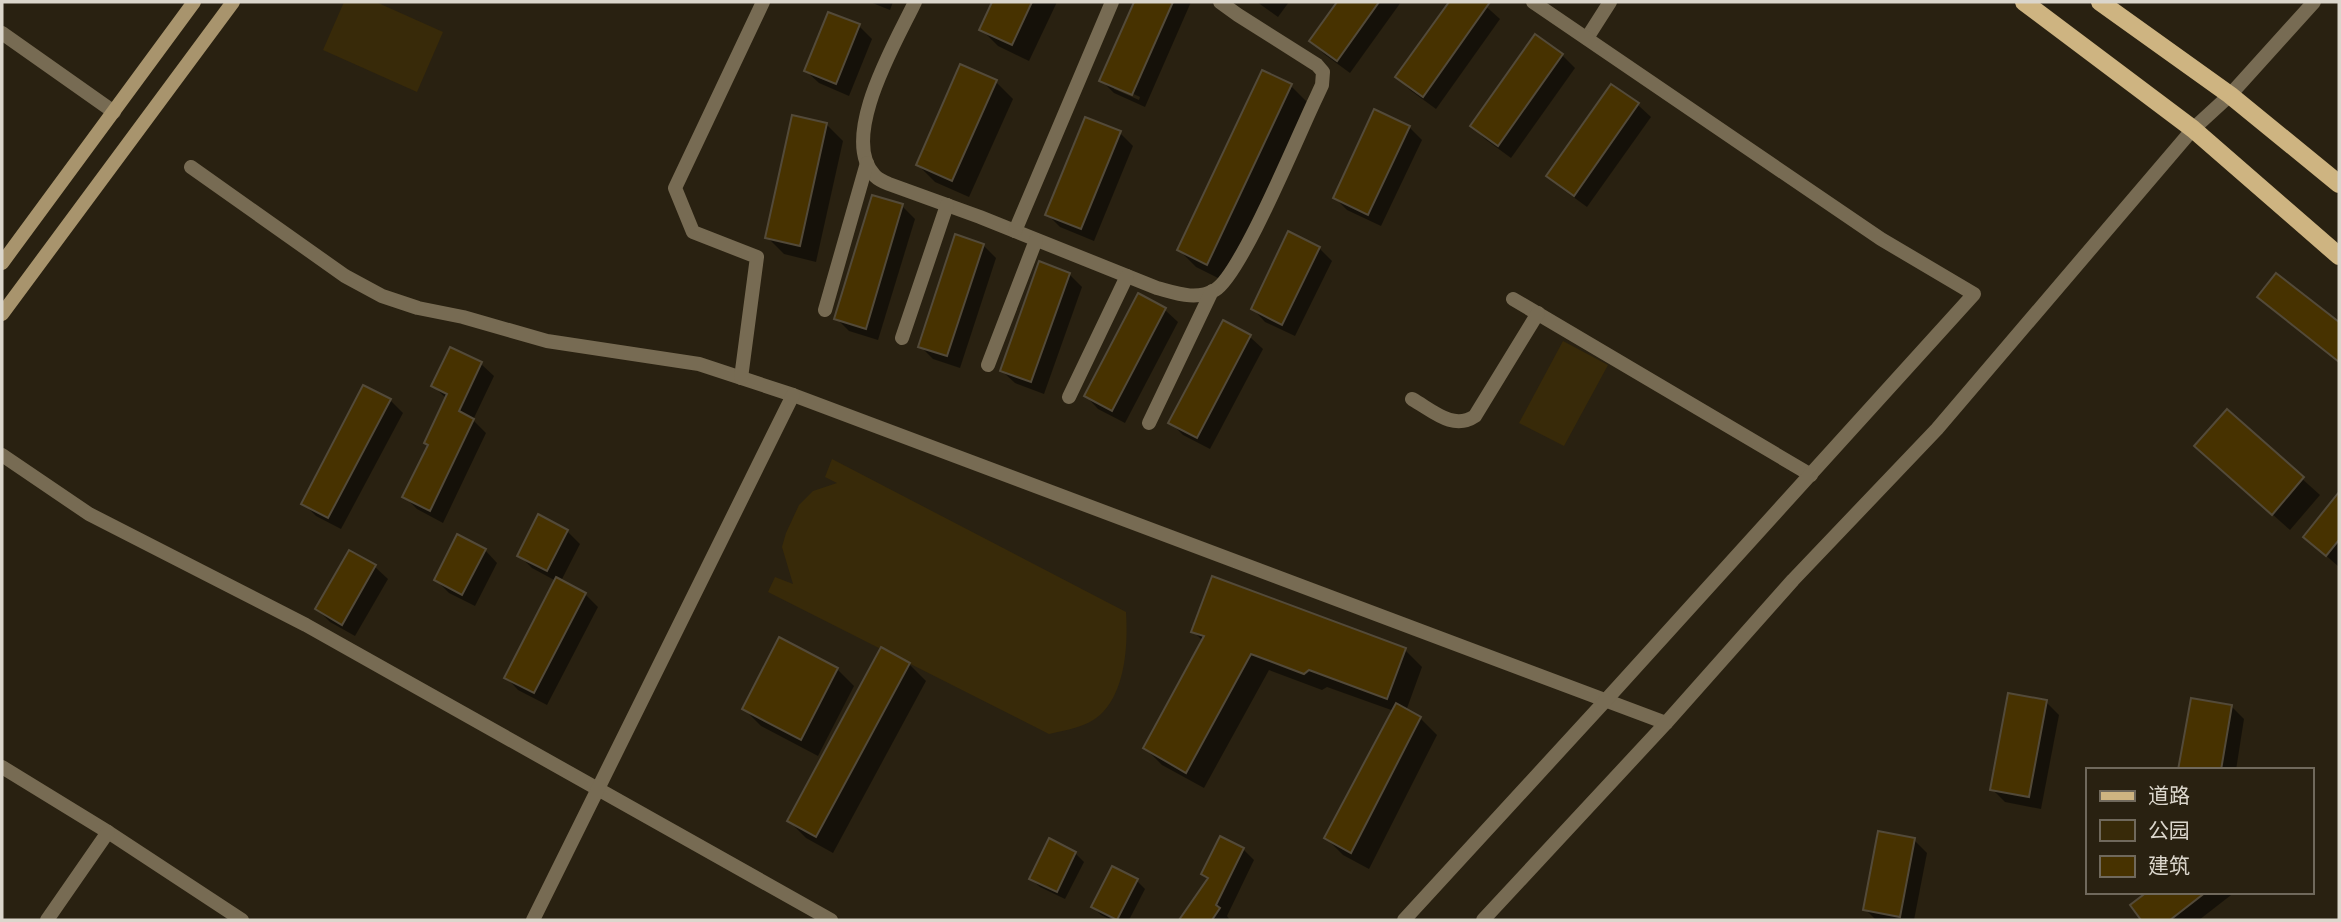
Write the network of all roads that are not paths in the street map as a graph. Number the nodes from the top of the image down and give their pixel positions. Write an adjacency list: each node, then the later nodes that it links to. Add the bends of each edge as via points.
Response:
1 (194, 2): 15 (main road)
2 (233, 2): 30 (main road)
3 (763, 2): 33 (street, via 675,188 693,232 757,257)
4 (915, 2): 17 (street, via 867,110 863,134)
5 (1112, 2): 21 (street)
6 (1220, 2): 26 (street, via 1323,72 1322,85 1239,261)
7 (1533, 2): 13 (street)
8 (1610, 2): 13 (street)
9 (2024, 2): 16 (main road)
10 (2100, 2): 14 (main road)
11 (2314, 2): 14 (street)
12 (2, 33): 15 (street)
13 (1587, 38): 39 (street, via 1881,239 1974,294)
14 (2230, 95): 16 (street); 19 (main road)
15 (114, 113): 24 (main road)
16 (2193, 130): 23 (main road); 41 (street, via 1937,429 1793,580)
17 (867, 163): 20 (street, via 875,176 889,184); 28 (street)
18 (191, 167): 33 (street, via 345,276 382,296 547,341 699,364)
19 (2339, 184)
20 (947, 205): 21 (street); 31 (street)
21 (1015, 231): 22 (street)
22 (1036, 240): 25 (street); 32 (street)
23 (2339, 257)
24 (2, 264)
25 (1127, 276): 26 (street, via 1184,295); 35 (street)
26 (1212, 291): 37 (street)
27 (1513, 299): 29 (street)
28 (825, 310)
29 (1538, 313): 36 (street, via 1467,422 1445,419); 39 (street)
30 (2, 314)
31 (902, 338)
32 (988, 365)
33 (741, 378): 34 (street)
34 (793, 395): 40 (street); 43 (street)
35 (1069, 397)
36 (1412, 399)
37 (1149, 423)
38 (2, 455): 43 (street, via 89,514 306,625)
39 (1811, 475): 40 (street)
40 (1606, 700): 41 (street); 49 (street)
41 (1666, 723): 50 (street)
42 (2, 767): 44 (street)
43 (599, 789): 47 (street); 48 (street)
44 (108, 832): 45 (street); 46 (street)
45 (47, 920)
46 (242, 920)
47 (533, 920)
48 (831, 920)
49 (1404, 920)
50 (1483, 920)

